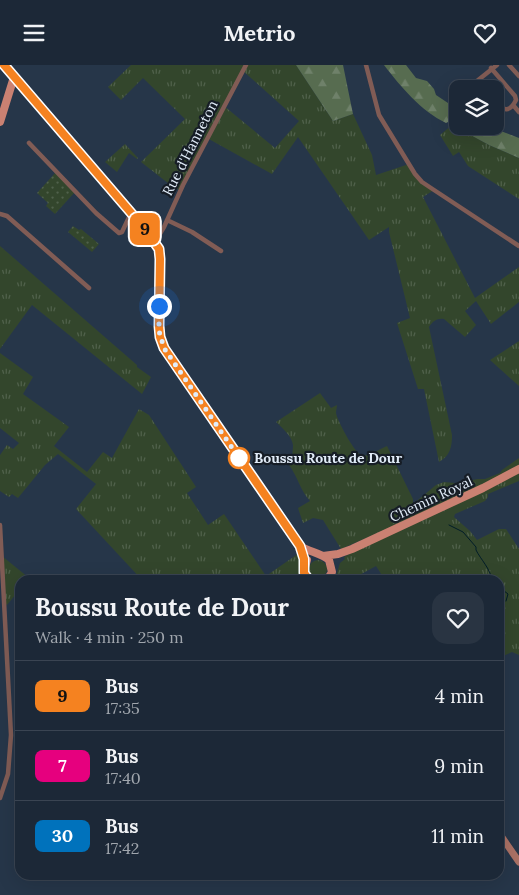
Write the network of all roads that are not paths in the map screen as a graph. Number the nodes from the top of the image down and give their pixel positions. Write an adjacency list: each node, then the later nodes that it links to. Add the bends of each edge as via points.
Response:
1 (4, 65): 8 (main road)
2 (246, 65): 17 (street, Rue d'Hanneton)
3 (366, 65): 19 (street, via 378,115 415,174 422,182)
4 (497, 65): 6 (street)
5 (509, 65): 7 (street)
6 (491, 68): 9 (street); 10 (street, via 515,96)
7 (519, 76)
8 (14, 77): 13 (main road); 15 (main road)
9 (478, 80)
10 (513, 105): 11 (street); 12 (street)
11 (504, 110)
12 (519, 112)
13 (0, 122)
14 (29, 143): 15 (street, via 119,233)
15 (131, 213): 18 (main road)
16 (0, 214): 21 (street, via 7,216)
17 (167, 220): 18 (street, Rue d'Hanneton); 20 (street)
18 (154, 242): 24 (main road, via 160,252 159,326 164,348)
19 (519, 245)
20 (221, 251)
21 (89, 288)
22 (519, 469): 25 (main road, Chemin Royal)
23 (0, 525): 31 (street, via 11,735 8,774)
24 (300, 546): 26 (main road); 27 (main road)
25 (352, 549): 26 (main road, Chemin Royal); 30 (main road, Chemin Royal, via 337,561)
26 (320, 555): 27 (main road, via 310,557); 29 (main road, via 329,560)
27 (305, 563): 28 (main road)
28 (305, 575)
29 (330, 575)
30 (331, 575)
31 (0, 798)
32 (504, 840): 33 (main road)
33 (519, 862)

